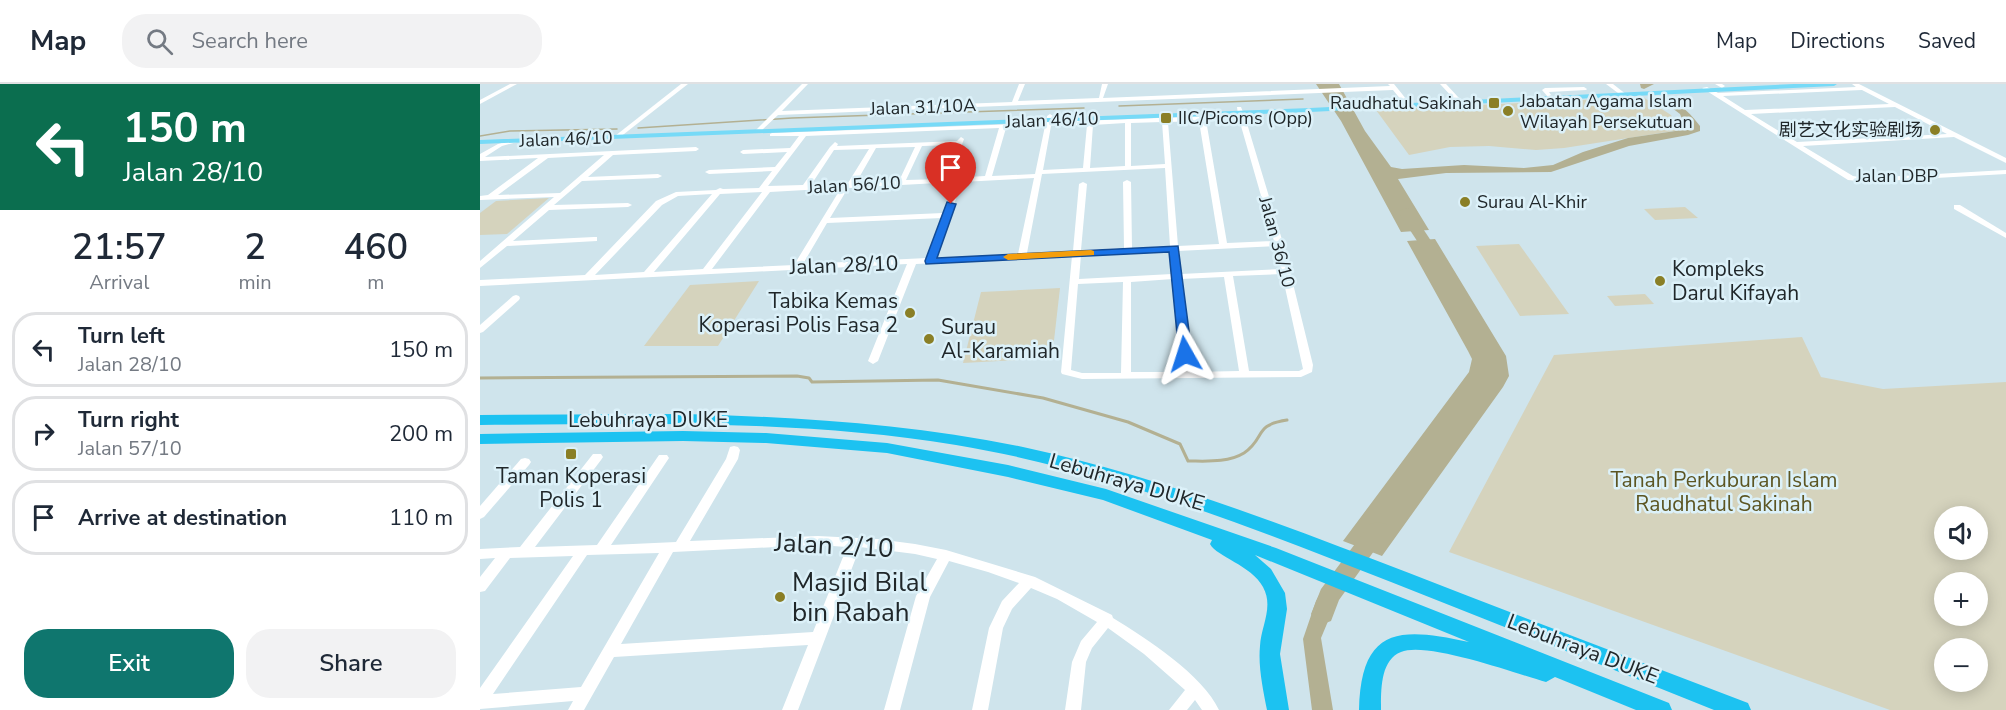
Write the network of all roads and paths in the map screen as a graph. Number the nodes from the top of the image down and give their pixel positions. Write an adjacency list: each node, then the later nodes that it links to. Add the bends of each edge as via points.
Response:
1 (514, 84): 25 (street)
2 (685, 84): 41 (street)
3 (805, 84): 34 (street)
4 (812, 84): 34 (street)
5 (1022, 84): 26 (street)
6 (1105, 84): 23 (street)
7 (1185, 84): 20 (street)
8 (1443, 84): 24 (street)
9 (1609, 84): 19 (street)
10 (1770, 84): 13 (main road)
11 (1834, 84): 18 (main road)
12 (1855, 84): 16 (street)
13 (1720, 85): 18 (main road)
14 (1388, 86): 15 (street, Jalan 31/10A); 27 (street)
15 (1307, 88): 20 (street, Jalan 31/10A)
16 (1864, 88): 22 (street); 28 (street)
17 (1584, 89): 21 (street, via 1545,90)
18 (1707, 89): 19 (main road); 22 (street, Jalan DBP)
19 (1622, 93): 21 (main road, Jalan 46/10); 27 (main road, Jalan 46/10)
20 (1186, 95): 23 (street, Jalan 31/10A); 26 (street, Jalan 31/10A)
21 (1548, 95): 24 (main road, Jalan 46/10)
22 (1716, 95): 29 (street, Jalan DBP)
23 (1101, 97): 26 (street, Jalan 31/10A)
24 (1457, 99): 27 (main road, Jalan 46/10)
25 (480, 100)
26 (1014, 102): 34 (street, Jalan 31/10A)
27 (1402, 103): 30 (main road, Jalan 46/10)
28 (1896, 105): 29 (street); 42 (street)
29 (1744, 112): 46 (street, Jalan DBP)
30 (1240, 113): 31 (street, Jalan 46/10); 32 (main road, Jalan 46/10); 85 (street, Jalan 36/10)
31 (1202, 118): 33 (street, Jalan 46/10); 87 (street)
32 (1048, 120): 34 (main road, Jalan 46/10); 36 (street, Jalan 46/10); 37 (street, Jalan 46/10); 62 (street)
33 (1165, 120): 35 (street, Jalan 46/10); 56 (street)
34 (773, 121): 40 (street, Jalan 46/10); 41 (main road, Jalan 46/10)
35 (1128, 121): 36 (street, Jalan 46/10); 57 (street)
36 (1090, 123): 59 (street)
37 (1003, 126): 38 (street, Jalan 46/10); 65 (street)
38 (965, 128): 39 (street, Jalan 46/10); 44 (street)
39 (845, 132): 40 (street, Jalan 46/10); 48 (street)
40 (804, 134): 50 (street)
41 (619, 135): 43 (main road, Jalan 46/10); 43 (main road, Jalan 46/10)
42 (1956, 135): 46 (street); 55 (street)
43 (485, 142): 54 (street)
44 (959, 143): 45 (street); 67 (street)
45 (920, 144): 47 (street); 68 (street)
46 (1794, 144): 61 (street, Jalan DBP, via 1858,179)
47 (874, 146): 48 (street); 71 (street)
48 (832, 148): 72 (street)
49 (696, 149): 52 (street)
50 (791, 150): 51 (street); 58 (street)
51 (743, 152)
52 (611, 153): 53 (street); 64 (street)
53 (546, 156): 54 (street); 76 (street)
54 (480, 158)
55 (2006, 160)
56 (1168, 166): 57 (street, Jalan 56/10); 88 (street)
57 (1128, 168): 59 (street, Jalan 56/10)
58 (777, 169): 60 (street); 73 (street)
59 (1086, 170): 62 (street, Jalan 56/10)
60 (710, 172)
61 (2006, 172)
62 (1038, 174): 65 (street, Jalan 56/10); 91 (street)
63 (658, 176): 64 (street)
64 (581, 179): 75 (street)
65 (988, 179): 66 (street, Jalan 56/10)
66 (960, 180): 67 (street, Jalan 56/10); 81 (street)
67 (945, 181): 68 (street, Jalan 56/10)
68 (902, 182): 71 (street, Jalan 56/10)
69 (1127, 182): 89 (street)
70 (1083, 184): 90 (street)
71 (849, 185): 72 (street, Jalan 56/10); 82 (street)
72 (806, 187): 73 (street, Jalan 56/10)
73 (765, 189): 74 (street, Jalan 56/10); 96 (street)
74 (720, 190): 98 (street); 100 (street, Jalan 56/10, via 685,192 659,202)
75 (562, 195): 76 (street); 80 (street)
76 (491, 197): 77 (street)
77 (480, 198)
78 (627, 205): 80 (street)
79 (1957, 207): 83 (street)
80 (547, 208): 86 (street)
81 (947, 215): 82 (street); 92 (street)
82 (825, 221): 95 (street)
83 (2006, 236)
84 (594, 239): 86 (street)
85 (1279, 243): 87 (street, Jalan 28/10); 97 (street, Jalan 36/10)
86 (505, 244): 94 (street)
87 (1223, 246): 88 (street, Jalan 28/10)
88 (1174, 249): 89 (street, Jalan 28/10); 101 (street)
89 (1128, 251): 90 (street, Jalan 28/10)
90 (1077, 254): 91 (street, Jalan 28/10); 103 (street)
91 (1022, 256): 92 (street, Jalan 28/10)
92 (930, 261): 93 (street, Jalan 28/10)
93 (912, 262): 95 (street, Jalan 28/10); 107 (street)
94 (480, 265)
95 (797, 267): 96 (street, Jalan 28/10)
96 (706, 271): 98 (street, Jalan 28/10)
97 (1285, 271): 99 (street); 109 (street, Jalan 36/10, via 1308,370 1301,374)
98 (647, 274): 100 (street, Jalan 28/10)
99 (1228, 274): 101 (street); 109 (street)
100 (588, 277): 104 (street, Jalan 28/10)
101 (1178, 277): 102 (street); 108 (street)
102 (1127, 279): 103 (street); 110 (street)
103 (1074, 282): 110 (street, via 1066,372 1082,376)
104 (480, 283)
105 (516, 298): 106 (street)
106 (480, 330)
107 (873, 361)
108 (1188, 374): 109 (street); 110 (street)
109 (1244, 374)
110 (1126, 375)
111 (480, 420): 146 (highway, Lebuhraya DUKE, via 780,421 857,426 1020,452 1121,477 1218,508)
112 (480, 438): 118 (highway, Lebuhraya DUKE, via 766,438 887,448 1008,471 1106,495)
113 (734, 450): 120 (street, via 732,459)
114 (597, 457): 123 (street)
115 (663, 458): 121 (street)
116 (525, 462): 117 (street)
117 (480, 514)
118 (1157, 514): 133 (highway, Lebuhraya DUKE, via 1303,566); 143 (highway, via 1245,556 1268,579 1277,604 1270,644)
119 (855, 543): 120 (street, Jalan 2/10, via 780,541); 126 (street, Jalan 2/10); 130 (street)
120 (674, 547): 121 (street, Jalan 2/10); 131 (street)
121 (602, 548): 122 (street, Jalan 2/10)
122 (584, 550): 123 (street, Jalan 2/10); 135 (street)
123 (524, 552): 124 (street, Jalan 2/10)
124 (506, 553): 125 (street, Jalan 2/10); 128 (street)
125 (480, 554)
126 (946, 555): 127 (street, Jalan 2/10); 138 (street, via 923,596)
127 (1030, 581): 129 (street, Jalan 2/10); 139 (street, via 1007,605 996,628)
128 (480, 587)
129 (1107, 619): 132 (street, Jalan 2/10, via 1148,647); 140 (street, via 1086,645 1079,662)
130 (818, 638): 131 (street); 137 (street)
131 (610, 651): 134 (street)
132 (1194, 690): 141 (street); 142 (street, Jalan 2/10)
133 (1612, 690): 144 (highway, via 1433,643 1401,642 1380,660 1372,678); 145 (highway, Lebuhraya DUKE)
134 (585, 693): 135 (street); 136 (street)
135 (480, 700)
136 (576, 710)
137 (790, 710)
138 (892, 710)
139 (980, 710)
140 (1073, 710)
141 (1177, 710)
142 (1212, 710)
143 (1278, 710)
144 (1370, 710)
145 (1661, 710)
146 (1740, 710)

